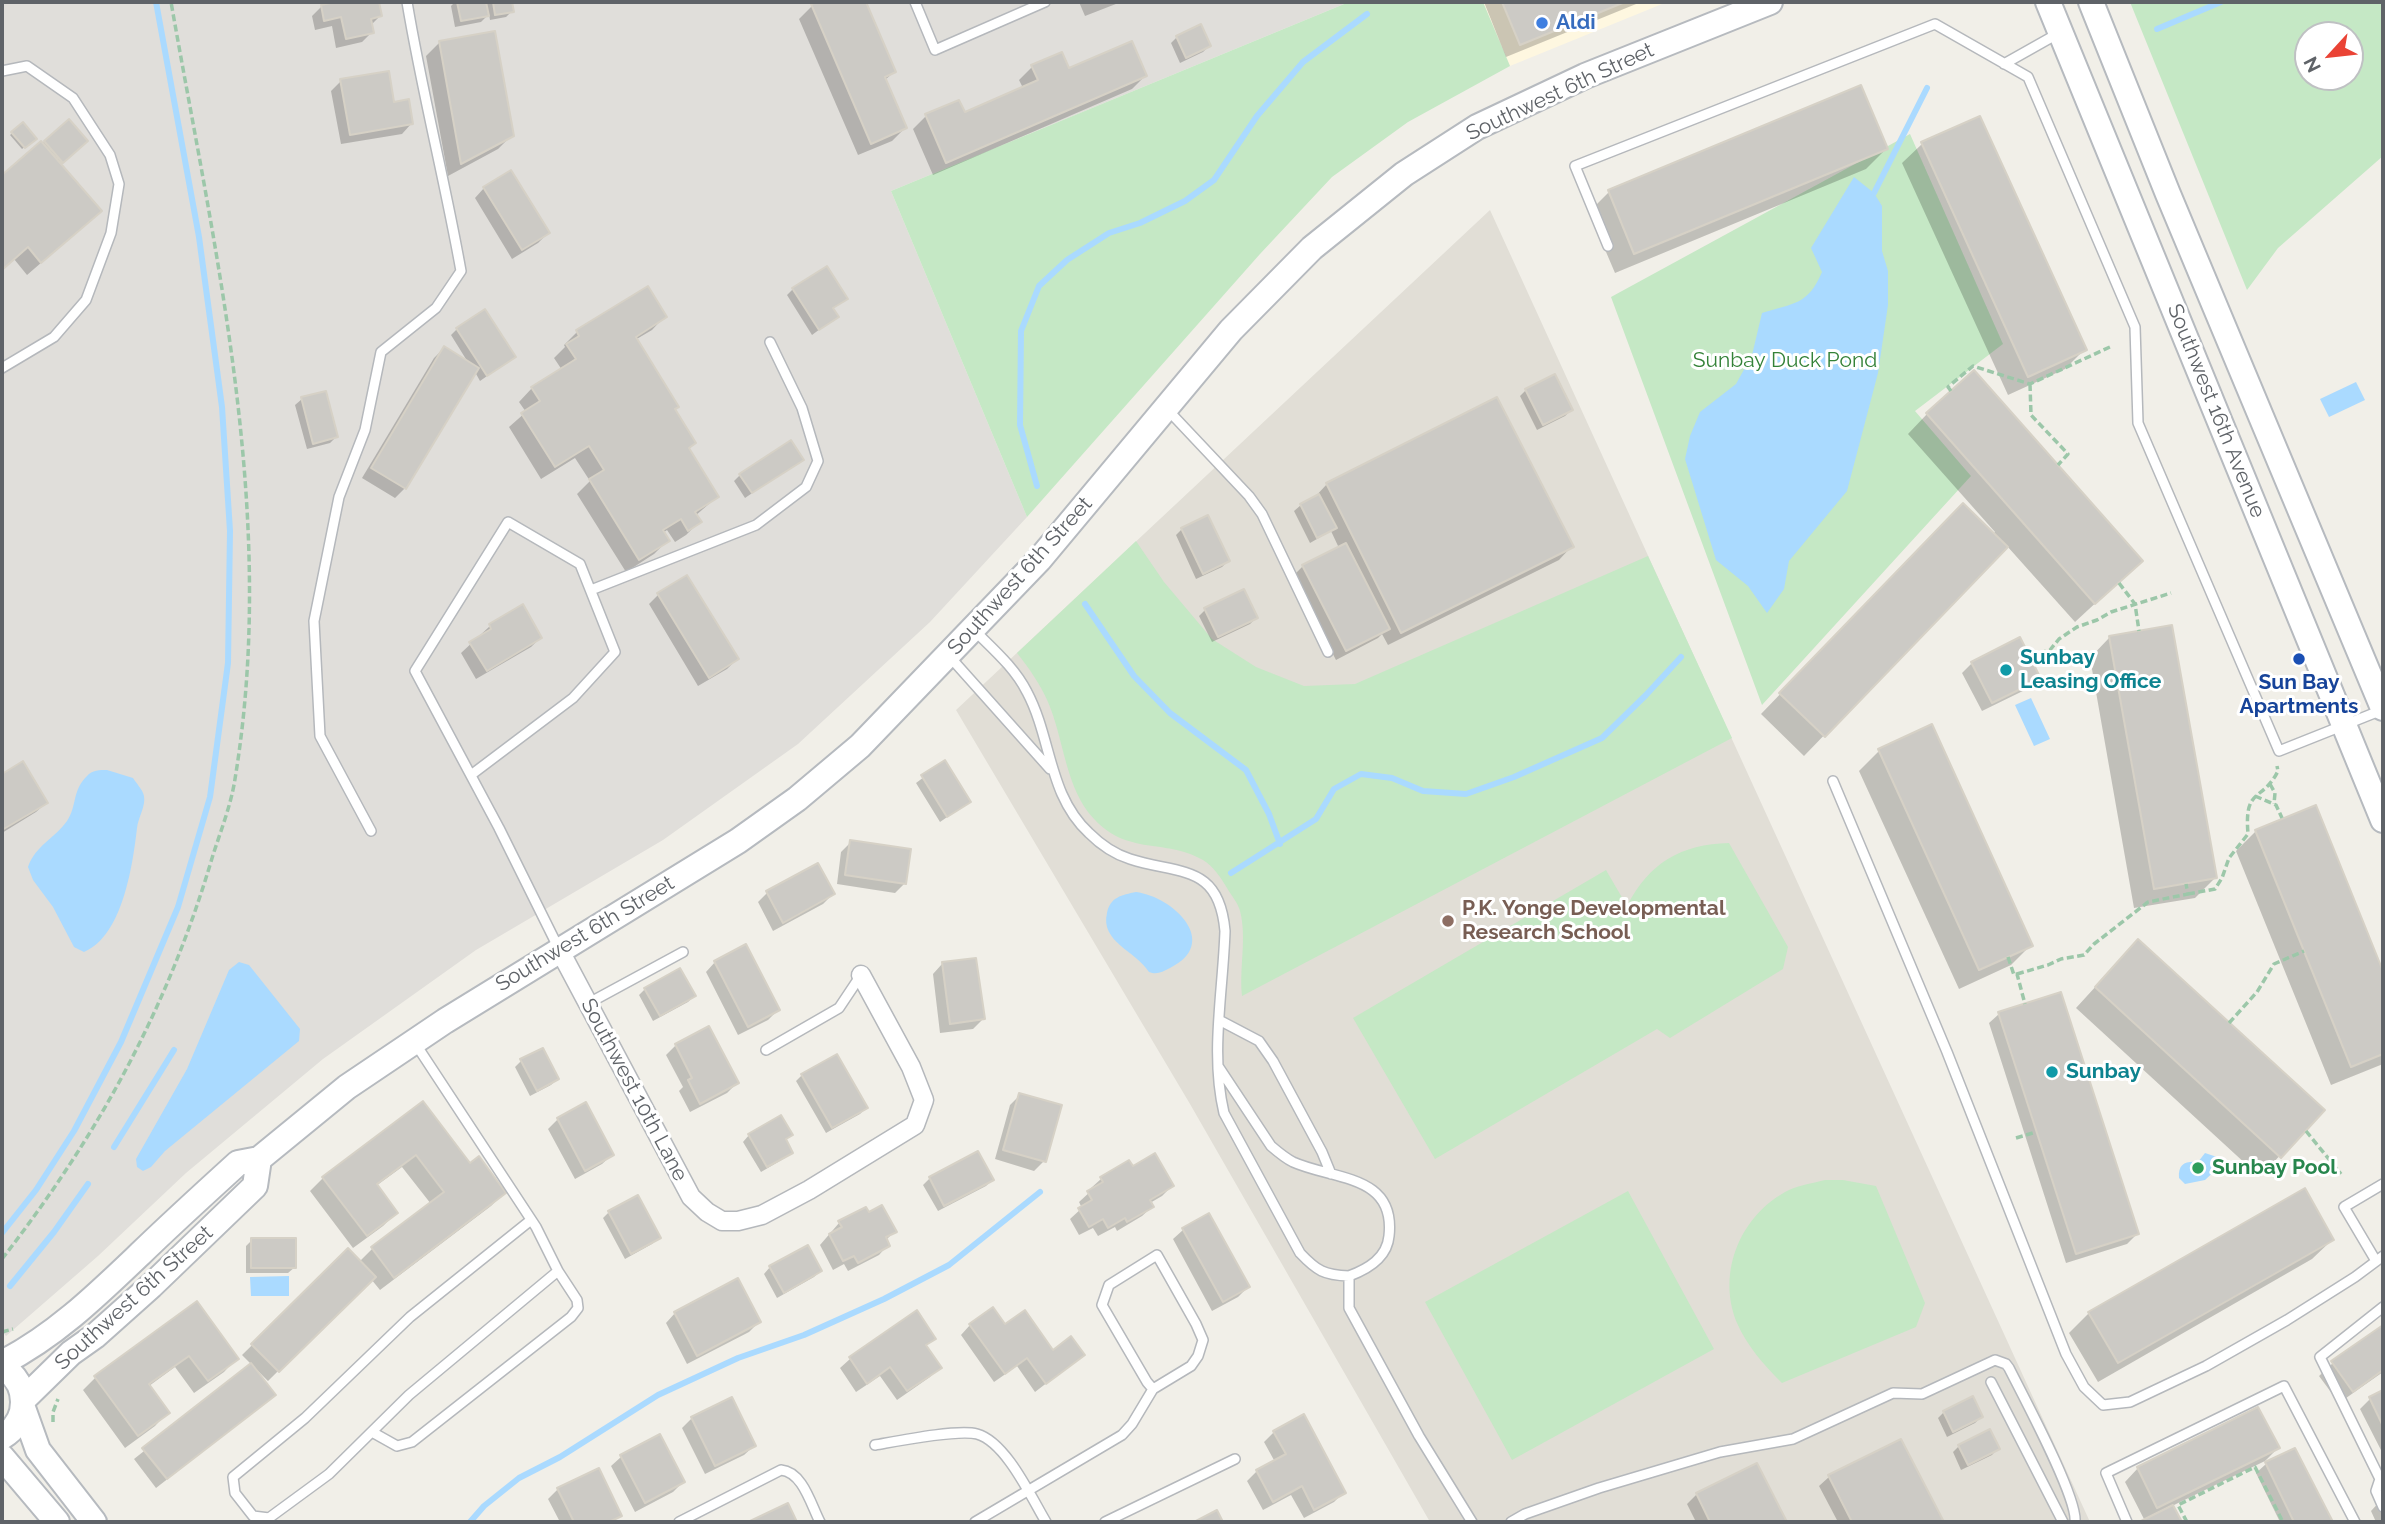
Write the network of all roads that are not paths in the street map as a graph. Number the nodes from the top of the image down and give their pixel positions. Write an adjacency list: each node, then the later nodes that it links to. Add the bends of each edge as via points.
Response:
1 (407, 2): 24 (lane, via 461,271 436,308 381,352 365,430 339,497 314,621 320,736)
2 (915, 2): 3 (lane, via 935,50)
3 (1045, 2)
4 (1770, 2): 13 (street, Southwest 6th Street, via 1585,76 1477,127 1404,174 1312,248 1231,330)
5 (2048, 2): 7 (street, Southwest 16th Avenue)
6 (2091, 2): 18 (street, Southwest 16th Avenue)
7 (2061, 33): 8 (lane); 19 (street, Southwest 16th Avenue)
8 (2004, 64): 10 (lane, via 1935,24 1575,166); 19 (lane, via 2028,77 2135,327 2138,423 2278,751)
9 (2, 71): 12 (lane, via 27,66 73,98 110,155 120,184 111,233 86,300 54,337)
10 (1608, 246)
11 (770, 342): 14 (lane, via 802,408 818,461 806,486 756,525)
12 (2, 368)
13 (1166, 408): 15 (street, Southwest 6th Street, via 1039,560); 16 (lane, via 1256,505)
14 (590, 590): 21 (lane, via 615,652 573,698); 21 (lane, via 580,564 508,522 415,671)
15 (973, 629): 17 (street, Southwest 6th Street); 20 (lane, via 1028,693)
16 (1328, 652)
17 (948, 655): 20 (lane); 25 (street, Southwest 6th Street, via 860,746 797,799 738,841)
18 (2383, 709): 19 (lane)
19 (2344, 725): 23 (street, Southwest 16th Avenue)
20 (1051, 770): 29 (lane, via 1063,799 1100,843 1130,859 1187,872 1212,890 1225,931)
21 (471, 775): 25 (lane)
22 (1833, 781): 37 (lane, via 1947,1052 2066,1354 2084,1387 2103,1405 2130,1402 2206,1366)
23 (2383, 820)
24 (371, 831)
25 (559, 949): 28 (street, Southwest 10th Lane); 30 (street, Southwest 6th Street)
26 (683, 952): 28 (lane)
27 (861, 975): 28 (street, Southwest 10th Lane, via 924,1100 915,1125 809,1190 762,1215 738,1221 722,1221 691,1196); 31 (lane, via 839,1008)
28 (587, 1003)
29 (1219, 1020): 32 (lane); 34 (lane, via 1259,1041)
30 (414, 1042): 33 (street, Southwest 6th Street, via 347,1087); 36 (lane)
31 (766, 1049)
32 (1217, 1065): 34 (lane, via 1271,1146 1294,1162); 39 (lane, via 1224,1114 1300,1253 1316,1270)
33 (260, 1159): 41 (street, Southwest 6th Street, via 238,1163 54,1331); 44 (street, Southwest 6th Street, via 255,1186 96,1336 71,1353)
34 (1331, 1174): 39 (lane, via 1356,1180 1379,1195 1390,1223 1389,1241 1382,1254 1368,1269)
35 (2383, 1185): 37 (lane, via 2344,1207)
36 (531, 1220): 38 (lane); 45 (lane, via 410,1317 305,1418 233,1476 235,1493 253,1516 269,1518 329,1475)
37 (2380, 1259)
38 (558, 1270): 45 (lane, via 409,1395); 45 (lane, via 577,1300 578,1308 571,1317 412,1442 397,1446)
39 (1349, 1276): 59 (lane, via 1349,1308)
40 (2383, 1307): 51 (lane, via 2320,1357 2380,1479 2375,1491)
41 (2, 1365): 44 (street, via 16,1378)
42 (1991, 1382): 61 (lane)
43 (1153, 1389): 43 (lane, via 1102,1306 1109,1285 1157,1255 1203,1340 1191,1366); 50 (lane, via 1122,1435)
44 (24, 1404): 46 (street, Southwest 6th Street, via 15,1427); 53 (street, via 38,1450)
45 (372, 1432)
46 (2, 1437)
47 (874, 1444): 50 (lane, via 976,1434 1002,1451)
48 (2, 1457): 52 (street)
49 (1235, 1459): 58 (lane)
50 (1028, 1492): 56 (lane); 57 (lane)
51 (2383, 1507)
52 (57, 1522)
53 (94, 1522)
54 (679, 1522): 55 (lane, via 782,1470 798,1478)
55 (820, 1522)
56 (975, 1522)
57 (1046, 1522)
58 (1105, 1522)
59 (1472, 1522)
60 (1511, 1522): 62 (lane, via 1599,1488 1720,1452 1793,1439 1893,1394 1922,1394 1995,1360 2009,1368 2068,1492)
61 (2063, 1522)
62 (2075, 1522)
63 (2127, 1522): 64 (lane, via 2106,1473 2284,1385)
64 (2355, 1522)

